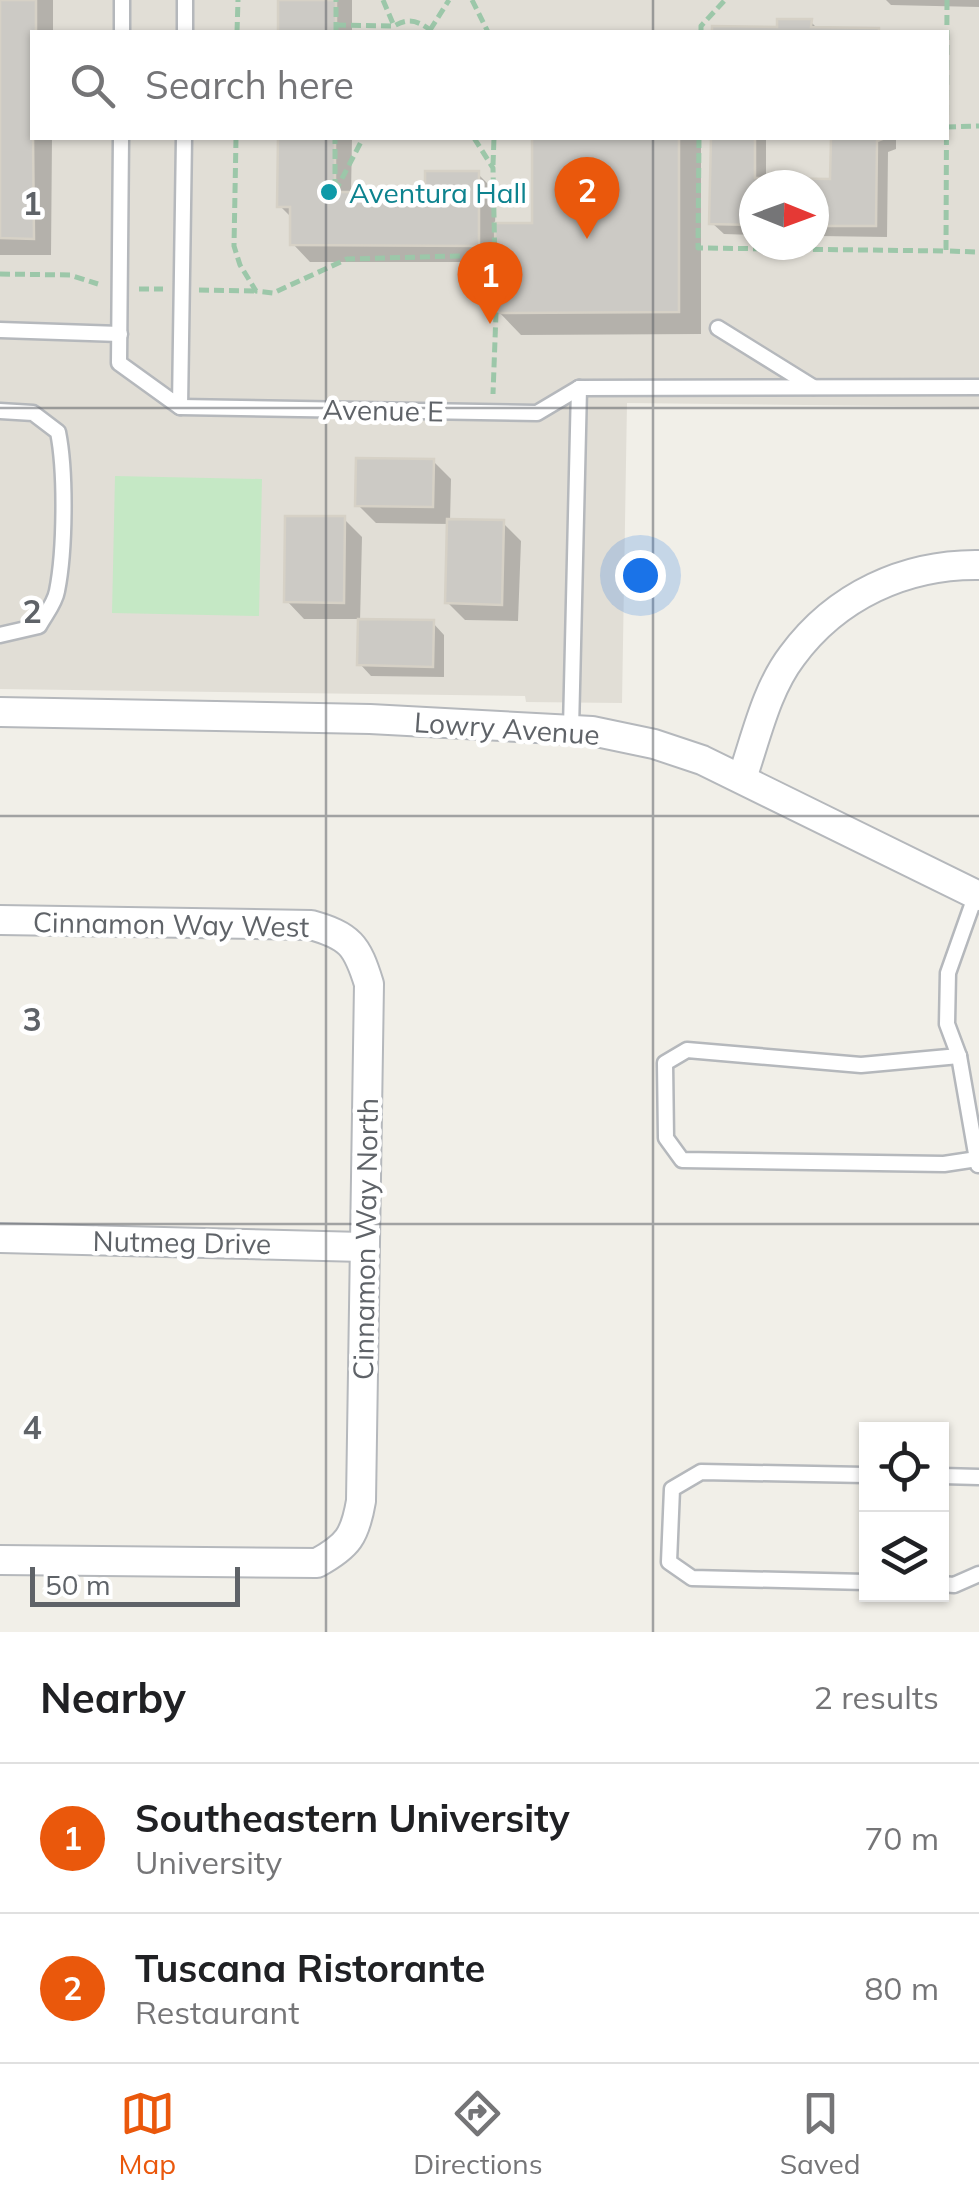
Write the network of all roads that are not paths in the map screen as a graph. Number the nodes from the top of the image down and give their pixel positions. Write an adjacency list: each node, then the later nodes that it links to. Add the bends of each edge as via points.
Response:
1 (122, 0): 3 (lane)
2 (186, 0): 4 (lane)
3 (122, 30)
4 (185, 30)
5 (121, 140): 9 (lane)
6 (184, 140): 13 (lane)
7 (718, 328): 11 (lane)
8 (0, 330): 9 (lane)
9 (120, 334): 13 (lane, via 119,362)
10 (979, 386): 11 (lane)
11 (814, 387): 12 (lane)
12 (580, 388): 13 (lane, Avenue E, via 536,413); 18 (lane)
13 (180, 406)
14 (0, 411): 16 (lane, via 34,413 58,432 62,538 57,594 40,626)
15 (979, 564): 19 (street, via 921,569 873,586 828,616 790,658)
16 (0, 635)
17 (0, 712): 18 (street, Lowry Avenue)
18 (571, 729): 19 (street, Lowry Avenue, via 654,744)
19 (742, 778): 20 (street, Lowry Avenue)
20 (977, 895): 23 (lane, via 948,973 947,1024)
21 (0, 920): 22 (street, Cinnamon Way West, via 311,925)
22 (340, 934): 26 (street, Cinnamon Way North, via 360,953 369,984)
23 (959, 1056): 24 (lane); 24 (lane, via 861,1065 688,1050 665,1063 666,1138 682,1160)
24 (978, 1164)
25 (0, 1238): 26 (street, Nutmeg Drive)
26 (363, 1246): 30 (street, Cinnamon Way North, via 361,1501 343,1549 317,1563)
27 (859, 1475): 32 (lane, via 701,1472 672,1489 669,1562 692,1578)
28 (949, 1476): 29 (lane)
29 (979, 1477)
30 (0, 1560)
31 (979, 1574): 33 (lane)
32 (859, 1582)
33 (949, 1585)

